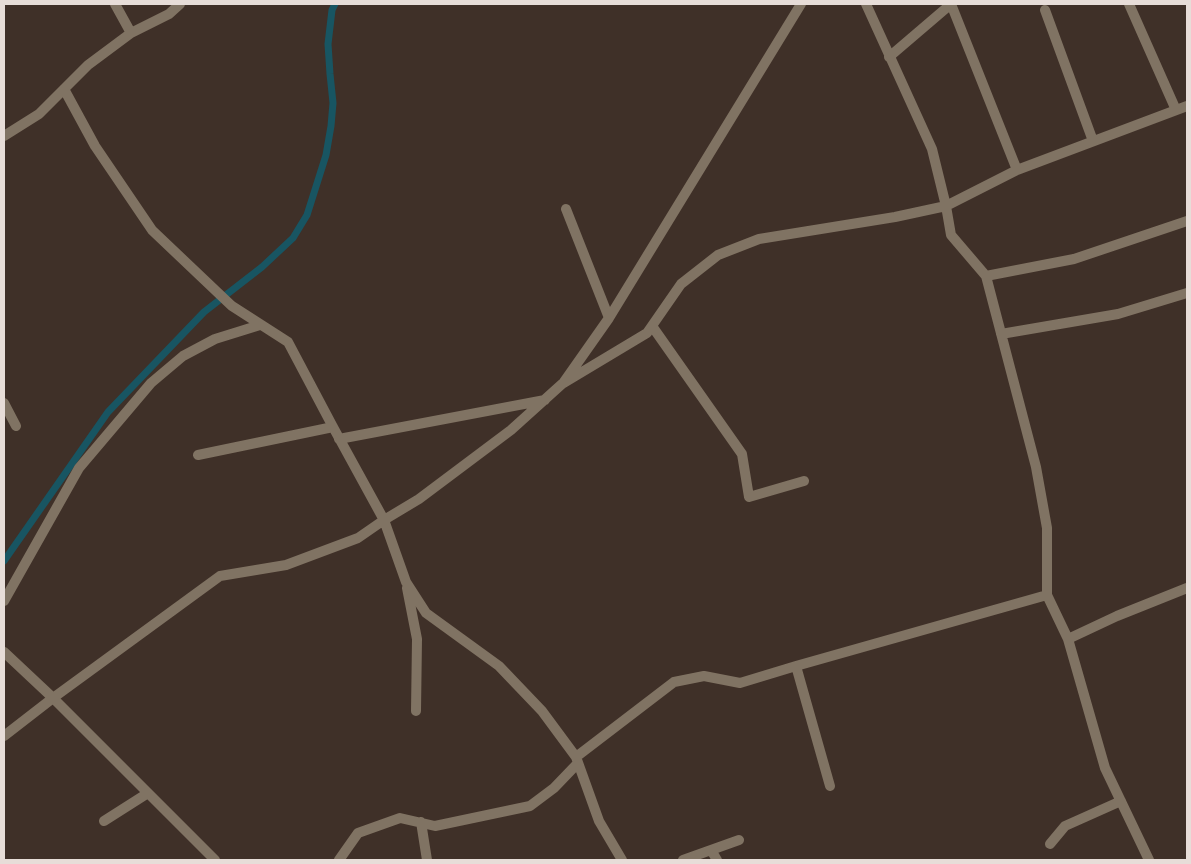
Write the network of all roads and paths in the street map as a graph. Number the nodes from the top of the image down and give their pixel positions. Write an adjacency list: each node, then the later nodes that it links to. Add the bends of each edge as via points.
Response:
1 (115, 4): 8 (street)
2 (180, 4): 8 (street)
3 (802, 4): 21 (street)
4 (866, 4): 9 (street)
5 (951, 4): 9 (street); 15 (street)
6 (1129, 4): 12 (street)
7 (1045, 10): 14 (street)
8 (131, 33): 10 (street, via 88,65)
9 (889, 57): 16 (street, via 932,149)
10 (64, 89): 13 (street, via 39,114); 22 (street, via 95,146 152,230 232,306)
11 (1187, 106): 12 (street)
12 (1176, 110): 14 (street)
13 (4, 136)
14 (1094, 141): 15 (street)
15 (1017, 170): 16 (street)
16 (946, 206): 19 (street, via 952,235); 23 (street, via 759,239 718,254 681,284)
17 (566, 209): 21 (street)
18 (1187, 221): 19 (street, via 1074,259)
19 (986, 276): 24 (street)
20 (1187, 293): 24 (street, via 1118,314)
21 (609, 318): 25 (street)
22 (260, 325): 29 (street, via 288,342); 37 (street, via 215,339 183,356 151,384 79,468)
23 (652, 326): 25 (street, via 648,333); 32 (street, via 742,454 749,497)
24 (1001, 334): 36 (street, via 1036,467 1046,528)
25 (562, 384): 26 (street)
26 (545, 400): 30 (street); 33 (street, via 511,430)
27 (4, 403): 28 (street)
28 (16, 426)
29 (333, 427): 30 (street); 31 (street)
30 (339, 439): 33 (street)
31 (198, 455)
32 (804, 481)
33 (384, 520): 34 (street); 41 (street, via 358,538 286,565 220,576)
34 (406, 582): 42 (street, via 417,639); 44 (street, via 426,613 499,666 542,710)
35 (1187, 588): 38 (street)
36 (1047, 595): 38 (street); 40 (street)
37 (4, 601)
38 (1068, 639): 47 (street, via 1105,768)
39 (4, 652): 41 (street)
40 (796, 666): 44 (street, via 740,683 704,676 674,682); 45 (street)
41 (53, 698): 43 (street); 46 (street)
42 (416, 711)
43 (4, 736)
44 (577, 760): 49 (street, via 554,788 530,806 435,826); 56 (street, via 599,821)
45 (830, 786)
46 (148, 793): 48 (street); 53 (street)
47 (1120, 800): 51 (street, via 1065,826); 59 (street)
48 (104, 821)
49 (421, 822): 54 (street, via 400,818 358,833); 55 (street)
50 (739, 840): 52 (street)
51 (1050, 844)
52 (711, 850): 57 (street); 58 (street)
53 (215, 860)
54 (339, 860)
55 (427, 860)
56 (622, 860)
57 (683, 860)
58 (717, 860)
59 (1149, 860)

